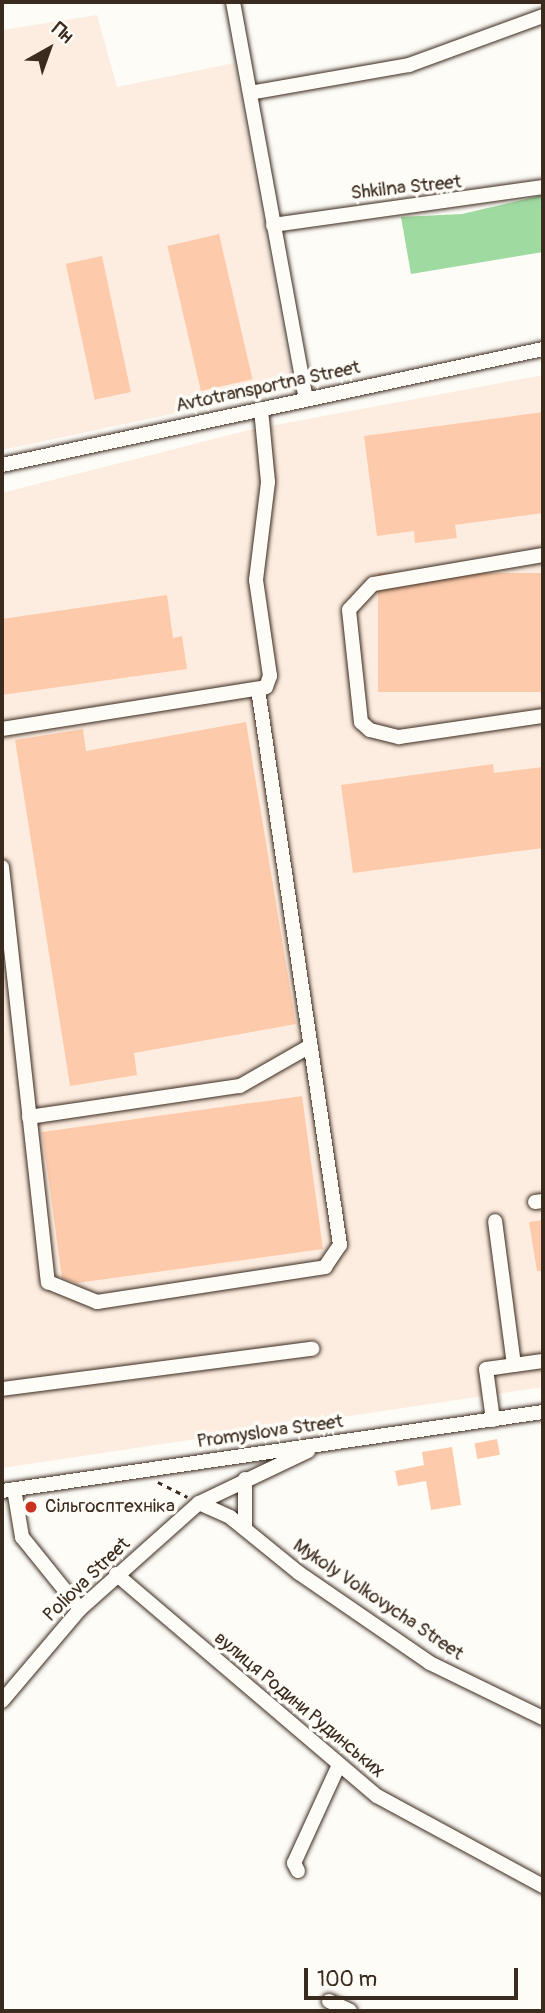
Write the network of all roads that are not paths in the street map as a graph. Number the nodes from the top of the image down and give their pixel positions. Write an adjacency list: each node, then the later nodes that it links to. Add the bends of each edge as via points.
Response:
1 (233, 2): 3 (street)
2 (543, 16): 3 (street, via 410,65)
3 (250, 93): 5 (street)
4 (543, 187): 5 (street, Shkilna Street)
5 (273, 225): 7 (street)
6 (543, 349): 7 (street, Avtotransportna Street)
7 (306, 399): 8 (street, Avtotransportna Street)
8 (261, 409): 9 (street, Avtotransportna Street); 11 (street, via 268,482 257,580 270,676)
9 (2, 465)
10 (543, 555): 12 (street, via 373,584 349,610 362,722 370,730 399,737)
11 (258, 690): 13 (street); 16 (street)
12 (543, 716)
13 (2, 729)
14 (2, 866): 15 (street)
15 (4, 907): 17 (street)
16 (310, 1046): 17 (street, via 240,1086); 17 (street, via 340,1245 322,1269 97,1302 51,1284)
17 (29, 1117)
18 (495, 1221): 21 (street)
19 (312, 1349): 22 (street)
20 (543, 1361): 21 (street)
21 (514, 1365): 24 (street, via 486,1369)
22 (2, 1389)
23 (543, 1412): 24 (street, Promyslova Street)
24 (493, 1420): 25 (street, Promyslova Street)
25 (324, 1443): 26 (street, Poliova Street); 27 (street, Promyslova Street)
26 (246, 1479): 28 (street, Poliova Street); 29 (street)
27 (8, 1490): 31 (street, via 22,1537)
28 (199, 1503): 29 (street, Mykoly Volkovycha Street); 30 (street, Poliova Street)
29 (245, 1528): 33 (street, Mykoly Volkovycha Street, via 299,1573 430,1662)
30 (116, 1574): 31 (street, Poliova Street); 34 (street, вулиця Родини Рудинських)
31 (80, 1609): 32 (street, Poliova Street)
32 (2, 1701)
33 (543, 1718)
34 (338, 1767): 35 (street, via 294,1863); 36 (street, вулиця Родини Рудинських, via 377,1796)
35 (298, 1871)
36 (543, 1886)
37 (329, 2001): 38 (street)
38 (350, 2011)

